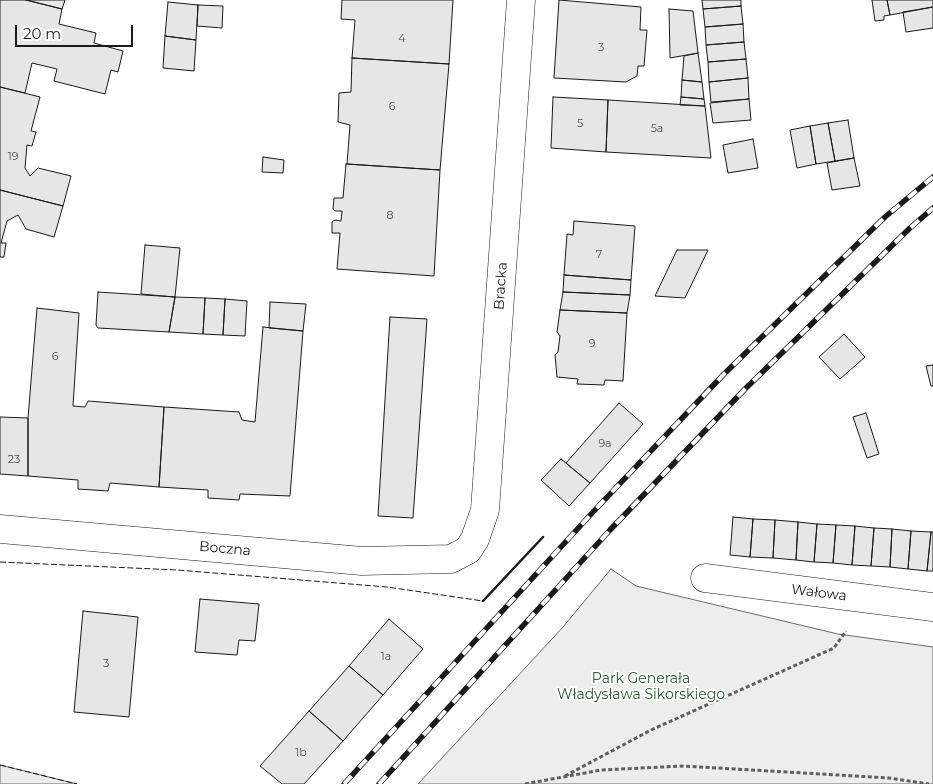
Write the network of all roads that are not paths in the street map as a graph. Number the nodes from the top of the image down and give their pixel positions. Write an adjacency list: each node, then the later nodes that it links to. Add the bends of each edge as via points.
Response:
1 (521, 0): 3 (street, Bracka, via 484,510 468,550)
2 (0, 530): 3 (street, Boczna, via 362,561)
3 (451, 559)
4 (705, 578): 5 (street, Wałowa)
5 (933, 607)

